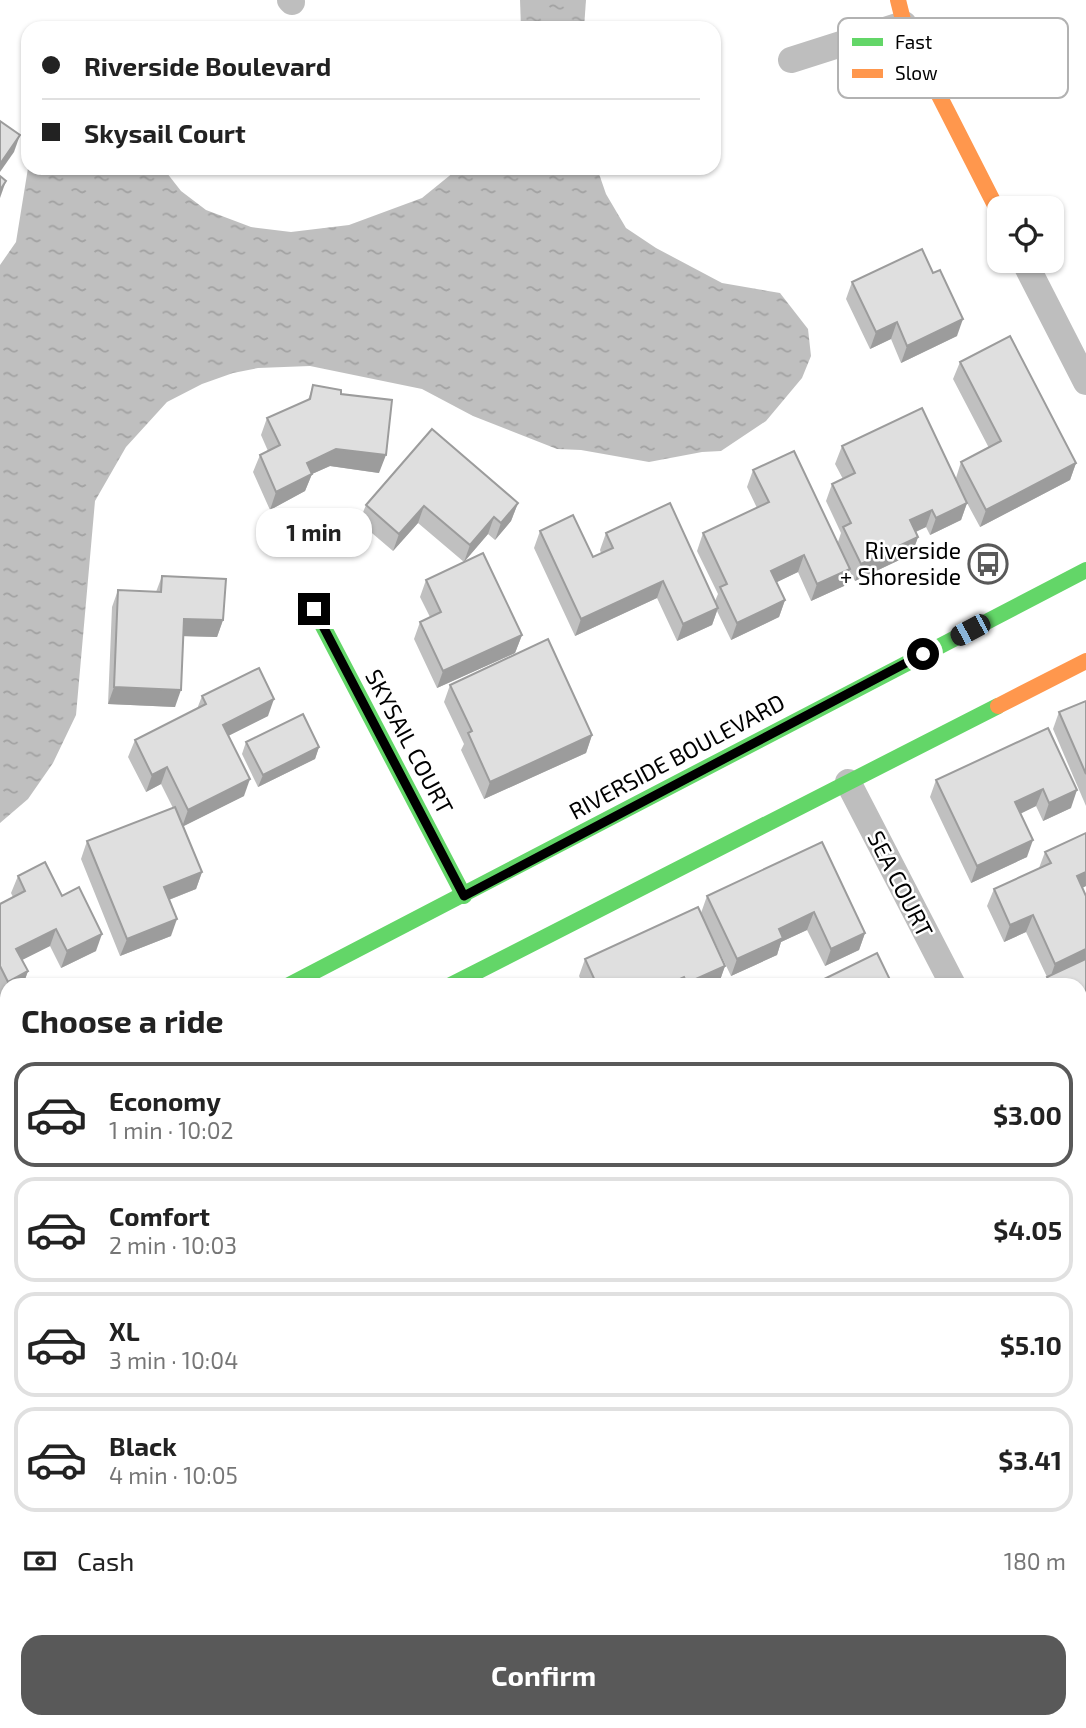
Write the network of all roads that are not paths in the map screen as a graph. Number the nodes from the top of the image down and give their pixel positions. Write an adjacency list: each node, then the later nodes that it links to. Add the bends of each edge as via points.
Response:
1 (838, 40): 2 (street)
2 (792, 60)
3 (943, 98): 4 (street)
4 (991, 196)
5 (1030, 273): 6 (street)
6 (1086, 383)
7 (1086, 570): 11 (street, RIVERSIDE BOULEVARD)
8 (314, 609): 11 (street, SKYSAIL COURT)
9 (1086, 660): 10 (street)
10 (848, 782): 12 (street); 14 (street, SEA COURT)
11 (464, 896): 13 (street, RIVERSIDE BOULEVARD)
12 (494, 976)
13 (303, 978)
14 (949, 978)

